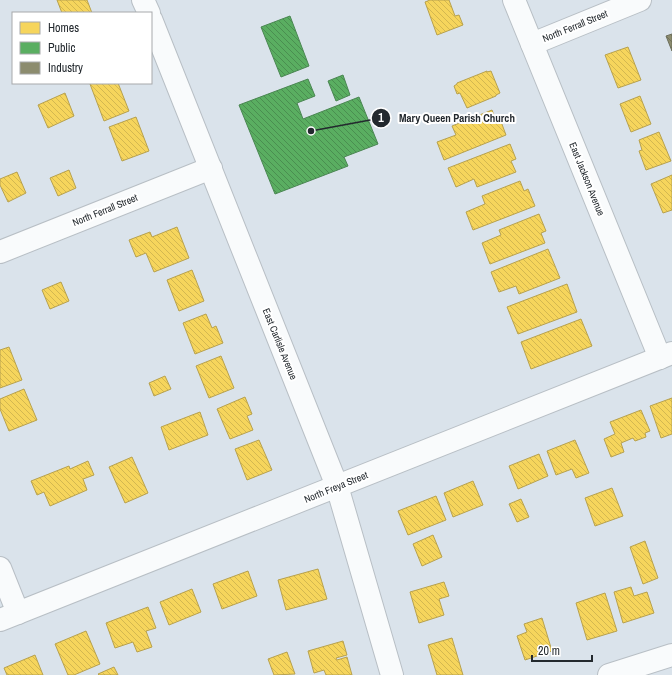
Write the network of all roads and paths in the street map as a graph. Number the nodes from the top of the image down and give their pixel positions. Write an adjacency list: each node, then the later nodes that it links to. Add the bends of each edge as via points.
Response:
1 (143, 0): 4 (street)
2 (514, 0): 6 (street, East Jackson Avenue)
3 (640, 0): 6 (street, North Ferrall Street)
4 (148, 12)
5 (152, 21): 7 (street, East Carlisle Avenue)
6 (532, 44): 9 (street, East Jackson Avenue)
7 (211, 168): 8 (street, North Ferrall Street); 10 (street, East Carlisle Avenue)
8 (0, 252)
9 (666, 355): 10 (street, North Freya Street)
10 (337, 486): 12 (street, North Freya Street); 14 (street, East Carlisle Avenue)
11 (0, 568): 12 (street)
12 (9, 617)
13 (672, 655): 15 (street)
14 (392, 675)
15 (609, 675)

